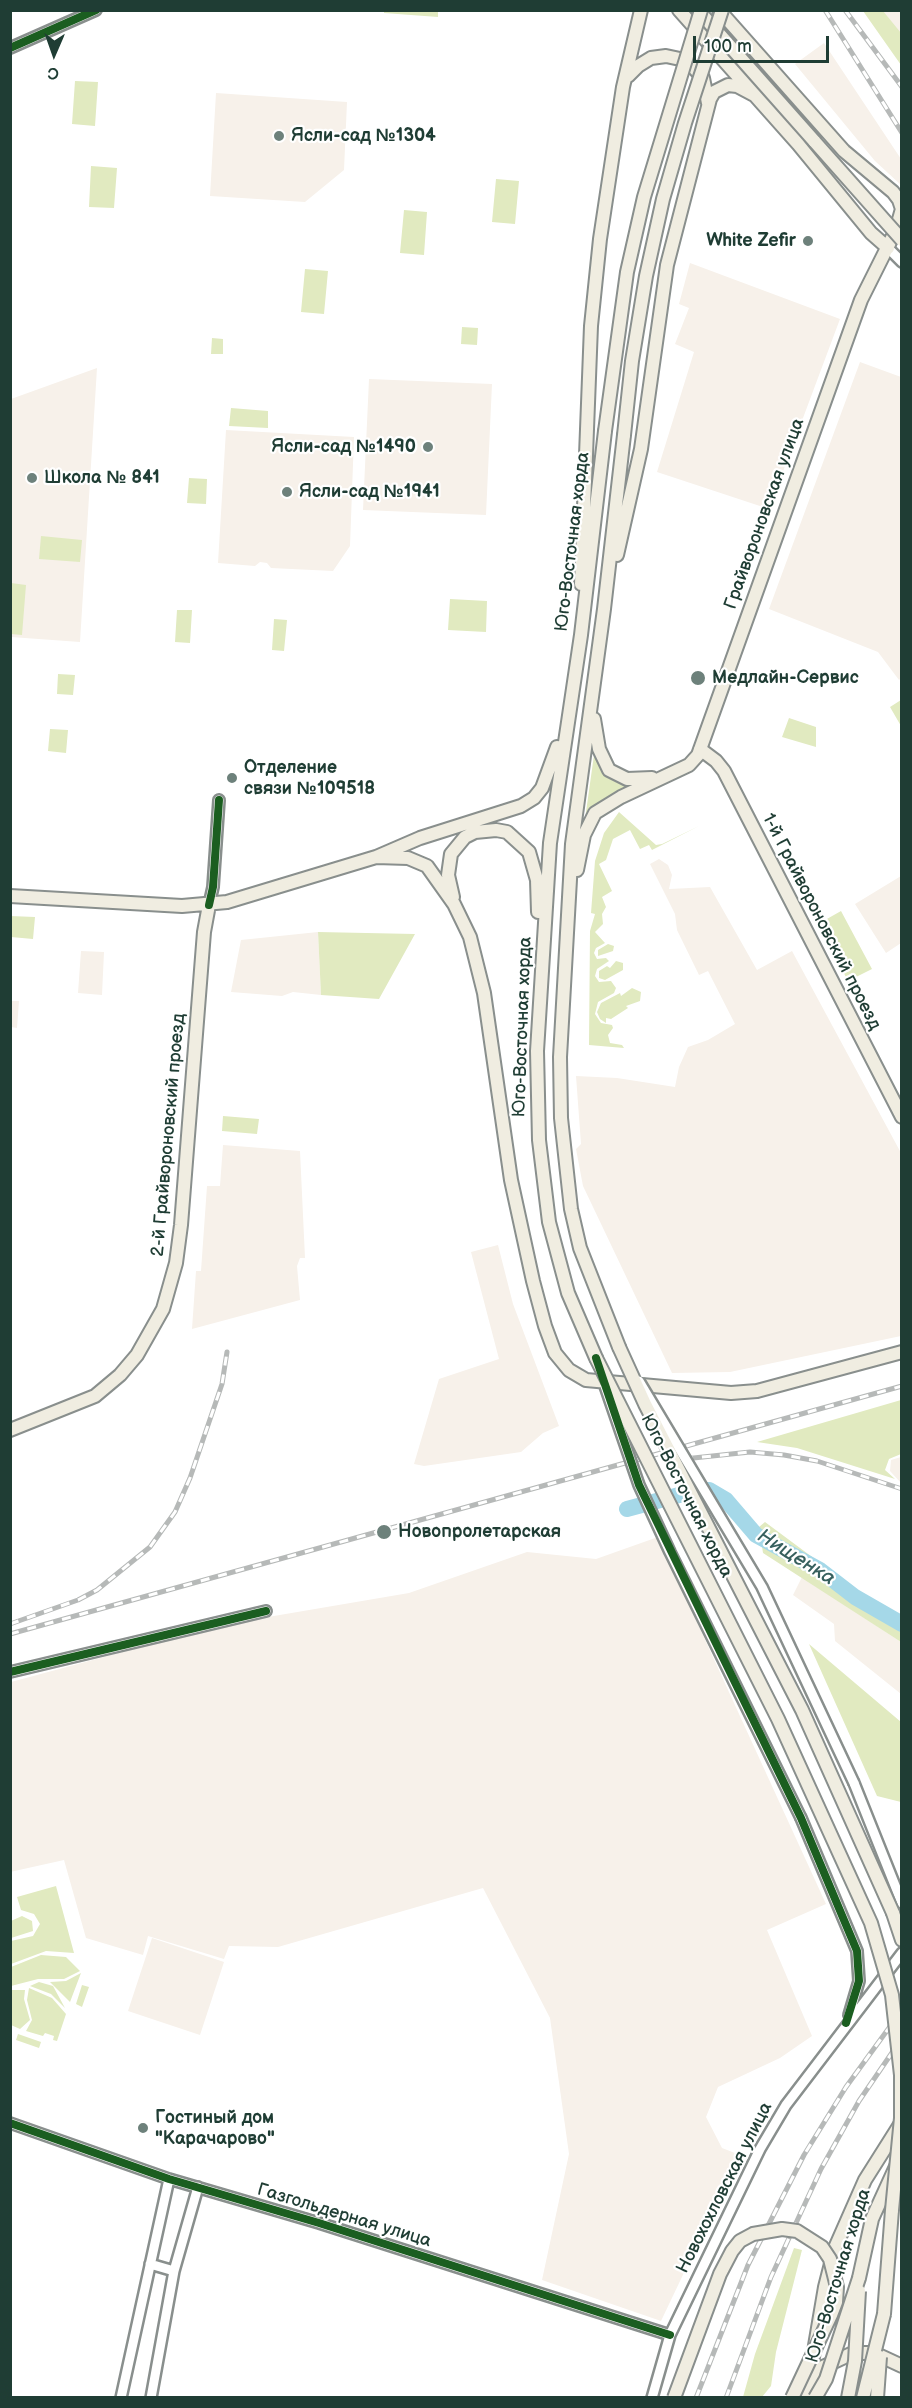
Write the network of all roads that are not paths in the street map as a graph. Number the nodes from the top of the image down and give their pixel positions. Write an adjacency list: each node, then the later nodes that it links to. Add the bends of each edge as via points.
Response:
1 (96, 10): 6 (street)
2 (641, 10): 7 (main road)
3 (679, 10): 8 (main road)
4 (700, 10): 11 (main road, bridge); 15 (main road, Юго-Восточная хорда, bridge, via 644,197 626,283)
5 (721, 10): 10 (main road, via 844,151 893,192); 14 (main road, Юго-Восточная хорда, bridge, via 684,123 646,276 632,361)
6 (10, 48)
7 (623, 87): 9 (main road, via 632,71 644,61 673,57 699,72 706,85); 15 (main road, via 591,326)
8 (754, 95): 9 (main road, via 729,85 714,92); 12 (main road)
9 (708, 107): 14 (main road, via 667,266 641,449)
10 (902, 209): 12 (main road, Грайвороновская улица)
11 (902, 240)
12 (888, 248): 13 (street); 18 (main road, Грайвороновская улица, via 861,300)
13 (902, 262)
14 (604, 609): 17 (main road, Юго-Восточная хорда)
15 (581, 635): 16 (main road, Юго-Восточная хорда)
16 (570, 693): 21 (main road, via 548,774 534,798); 26 (main road, Юго-Восточная хорда, via 550,843)
17 (592, 696): 19 (main road, via 596,737 609,770 627,779); 25 (main road, Юго-Восточная хорда, via 572,844)
18 (700, 749): 19 (main road, Грайвороновская улица, via 689,765); 27 (main road, 1-й Грайвороновский проезд, via 724,771)
19 (662, 777): 25 (main road, Грайвороновская улица, via 604,806 589,822)
20 (219, 800): 24 (street)
21 (376, 857): 23 (main road, via 408,858 427,866); 24 (main road)
22 (10, 896): 24 (main road)
23 (454, 904): 26 (main road, via 448,864 457,844 474,832 485,830 507,832 519,841 529,852 537,880); 29 (main road, via 470,937 484,993 511,1180 533,1281 555,1353 569,1370 586,1380 731,1393 757,1391)
24 (209, 905): 31 (main road, 2-й Грайвороновский проезд, via 180,1234 163,1309 137,1355 95,1396)
25 (567, 920): 28 (main road, Юго-Восточная хорда, via 560,1057 566,1169 580,1248)
26 (540, 981): 30 (main road, Юго-Восточная хорда, via 536,1097 543,1179 568,1293)
27 (902, 1117)
28 (619, 1347): 34 (street, bridge, via 762,1587 854,1783); 35 (main road, Юго-Восточная хорда, bridge, via 802,1710)
29 (902, 1352)
30 (596, 1358): 37 (street, bridge, via 639,1485 801,1818 857,1952 860,1981); 46 (main road, Юго-Восточная хорда, bridge, via 778,1719 858,1890 882,1955 892,1995 901,2075 901,2118)
31 (10, 1430)
32 (266, 1611): 33 (street)
33 (10, 1672)
34 (901, 1900)
35 (902, 1940)
36 (902, 1953): 37 (street, Новохохловская улица)
37 (846, 2023): 47 (street, Новохохловская улица, via 765,2140)
38 (902, 2122): 54 (main road, via 866,2180 836,2248 825,2287)
39 (10, 2123): 41 (street, Газгольдерная улица)
40 (902, 2155): 45 (main road, Юго-Восточная хорда, bridge, via 872,2219)
41 (170, 2179): 42 (street, Газгольдерная улица); 43 (street)
42 (198, 2187): 44 (street); 47 (street, Газгольдерная улица)
43 (150, 2264): 44 (street); 49 (street)
44 (174, 2271): 50 (street)
45 (859, 2278): 55 (main road, Юго-Восточная хорда, bridge, via 826,2379); 56 (main road, bridge, via 860,2310)
46 (884, 2314): 57 (main road, bridge); 58 (main road, Юго-Восточная хорда, bridge)
47 (670, 2335): 51 (street, Новохохловская улица)
48 (902, 2366): 54 (main road, bridge, via 888,2358 853,2353 823,2367)
49 (121, 2397)
50 (151, 2397)
51 (652, 2397)
52 (674, 2397): 53 (main road, bridge, via 732,2251 740,2241 768,2229 797,2231 822,2247 830,2259 837,2287 831,2315)
53 (792, 2397)
54 (806, 2397)
55 (814, 2397)
56 (848, 2397)
57 (863, 2397)
58 (877, 2397)

